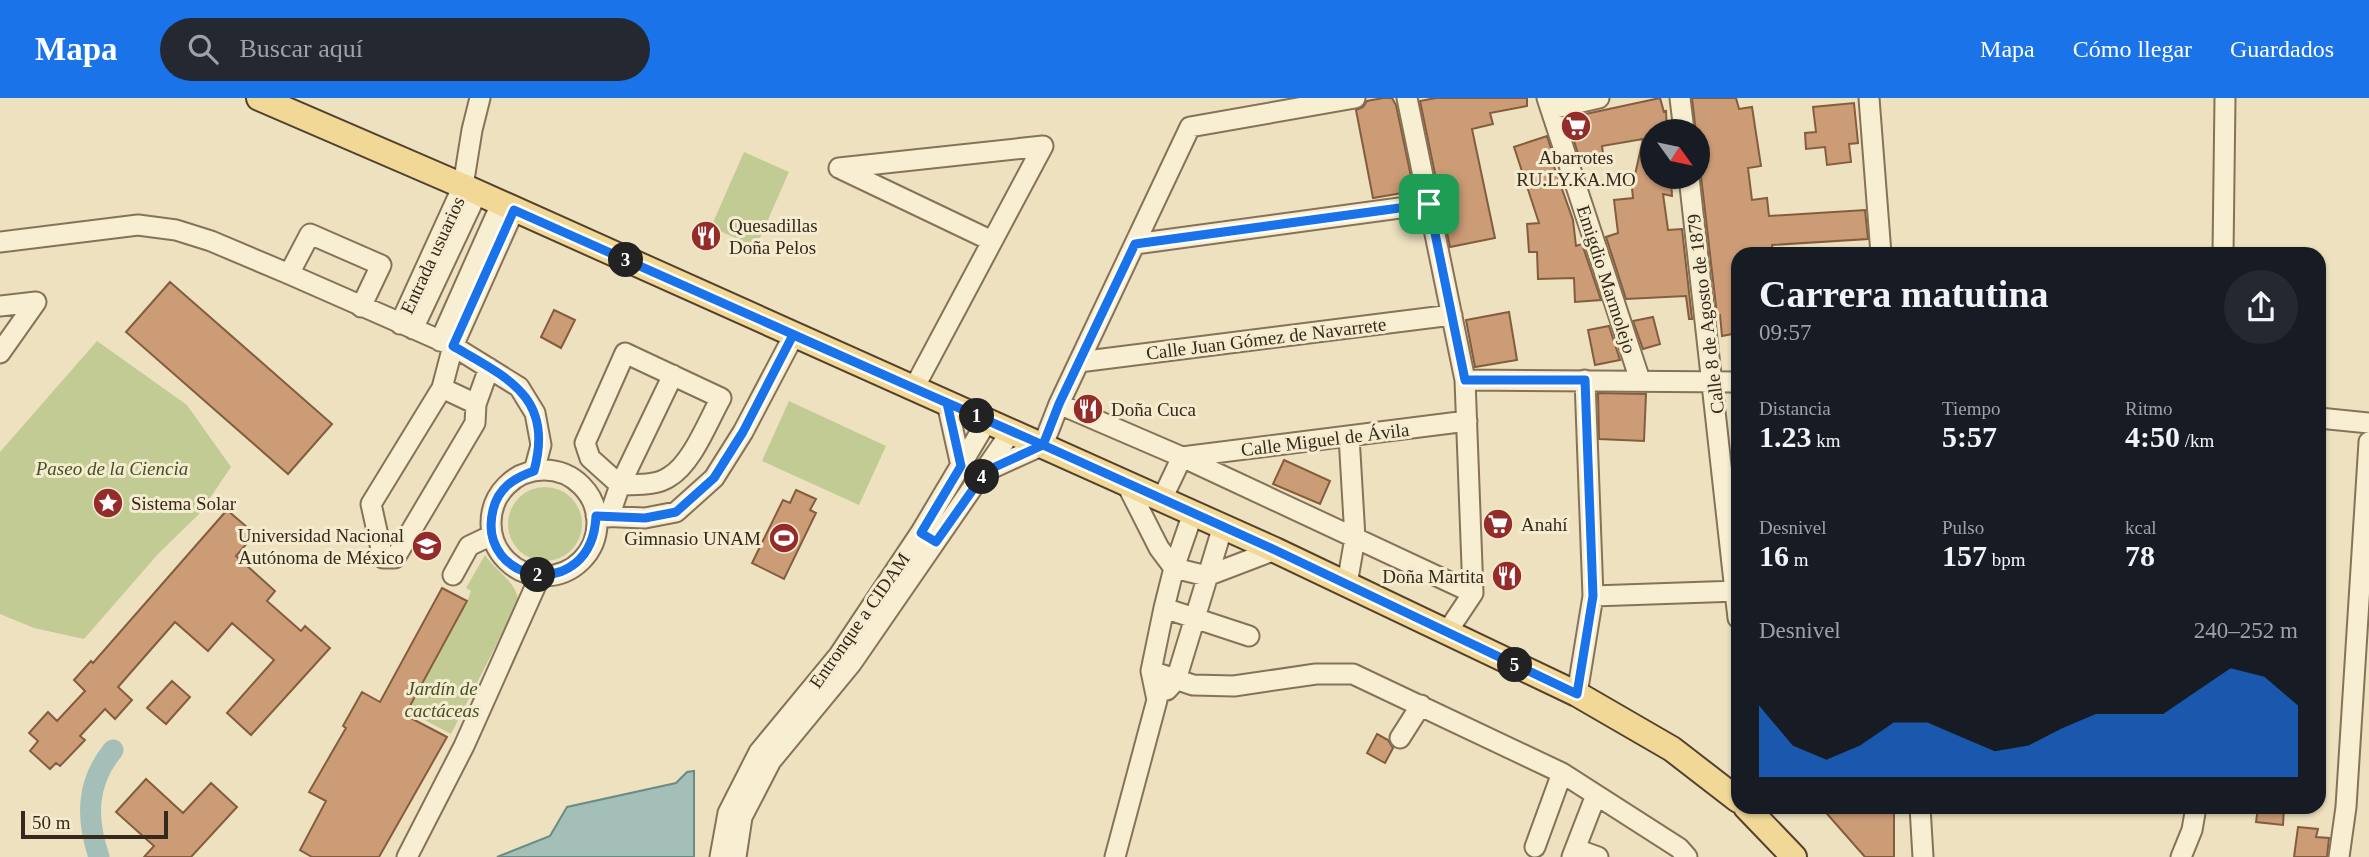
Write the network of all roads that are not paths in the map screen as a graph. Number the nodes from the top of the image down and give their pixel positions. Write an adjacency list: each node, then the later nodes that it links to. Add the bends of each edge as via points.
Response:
1 (259, 98): 11 (main road)
2 (480, 98): 11 (street, via 472,130)
3 (1354, 98): 17 (street, via 1190,127)
4 (1407, 98): 13 (street)
5 (1599, 98): 9 (street)
6 (1680, 98): 10 (street)
7 (1870, 98): 18 (street)
8 (2225, 98): 19 (street)
9 (1549, 104): 33 (street, Emigdio Marmolejo)
10 (1683, 119)
11 (470, 189): 14 (main road); 24 (street)
12 (1690, 189): 34 (street, Calle 8 de Agosto de 1879)
13 (1429, 204): 17 (street); 23 (street)
14 (507, 207): 25 (main road); 26 (street)
15 (992, 241): 15 (street, via 1043,146 839,168 851,174); 37 (street)
16 (0, 242): 20 (street, via 138,225 199,237)
17 (1135, 244): 28 (street)
18 (1881, 247)
19 (2223, 247)
20 (289, 274): 22 (street); 22 (street, via 310,233 381,265)
21 (0, 306): 27 (street, via 36,302)
22 (361, 307): 24 (street)
23 (1452, 315): 28 (street, Calle Juan Gómez de Navarrete); 31 (street)
24 (407, 326): 26 (street)
25 (793, 335): 37 (main road); 57 (street, via 714,478 676,512 645,518)
26 (446, 343): 29 (street); 36 (street)
27 (0, 354)
28 (1079, 362): 40 (street)
29 (489, 368): 39 (street); 51 (street, via 519,387 535,413 541,446)
30 (673, 375): 54 (street); 54 (street, via 721,398 684,466 668,478 648,484); 54 (street, via 625,354 585,443 590,458)
31 (1465, 380): 32 (street); 43 (street)
32 (1585, 380): 33 (street); 71 (street)
33 (1640, 380): 34 (street)
34 (1713, 381): 35 (street); 62 (street, Calle 8 de Agosto de 1879)
35 (1731, 382)
36 (442, 388): 39 (street); 39 (street, via 371,504 383,558 395,558 475,423)
37 (914, 388): 38 (main road)
38 (947, 403): 42 (main road); 50 (street)
39 (476, 404)
40 (1059, 404): 48 (street); 49 (street)
41 (2326, 419): 44 (street)
42 (987, 421): 45 (main road); 50 (street, Entronque a CIDAM)
43 (1467, 421): 46 (street, Calle Miguel de Ávila); 70 (street)
44 (2369, 423)
45 (1011, 432): 48 (main road); 52 (street, Entronque a CIDAM)
46 (1349, 436): 49 (street, Calle Miguel de Ávila); 61 (street)
47 (2369, 442): 100 (street)
48 (1043, 445): 52 (street); 53 (main road)
49 (1182, 457): 55 (street); 61 (street)
50 (961, 466): 60 (street, Entronque a CIDAM)
51 (534, 471): 57 (street, via 568,475 582,485); 59 (street, via 504,487 495,502)
52 (986, 471): 60 (street, Entronque a CIDAM)
53 (1126, 483): 55 (main road); 64 (street)
54 (620, 485): 57 (street)
55 (1162, 499): 56 (main road)
56 (1193, 513): 58 (main road); 64 (street)
57 (603, 517): 66 (street, via 582,559 563,572)
58 (1223, 526): 63 (main road); 67 (street)
59 (492, 535): 65 (street, via 469,545); 66 (street, via 509,564)
60 (928, 537): 76 (street, Entronque a CIDAM)
61 (1355, 538): 68 (street); 70 (street)
62 (1731, 538)
63 (1275, 550): 67 (street); 68 (main road)
64 (1174, 568): 67 (street); 72 (street)
65 (453, 575)
66 (540, 576): 91 (street, via 464,747)
67 (1207, 576): 73 (street)
68 (1347, 584): 74 (main road)
69 (1731, 591): 71 (street)
70 (1473, 593): 74 (street)
71 (1593, 596): 79 (street)
72 (1164, 608): 73 (street); 77 (street)
73 (1195, 618): 75 (street); 78 (street)
74 (1447, 632): 79 (main road)
75 (1249, 636)
76 (845, 660): 92 (street, Entronque a CIDAM, via 759,752 728,813); 93 (street, Entronque a CIDAM, via 771,761 742,817)
77 (1151, 671): 78 (street); 80 (street)
78 (1176, 680): 80 (street); 81 (street, via 1234,686 1316,674 1353,674)
79 (1577, 694): 85 (main road, via 1672,749)
80 (1157, 700): 94 (street)
81 (1420, 705): 82 (street); 83 (street)
82 (1400, 738)
83 (1562, 773): 84 (street); 89 (street)
84 (1596, 795): 90 (street); 96 (street)
85 (1731, 795)
86 (1753, 814): 97 (main road)
87 (1920, 814): 98 (street)
88 (2195, 814): 99 (street)
89 (1535, 847)
90 (1574, 853): 95 (street)
91 (407, 857)
92 (720, 857)
93 (736, 857)
94 (1115, 857)
95 (1598, 857)
96 (1687, 857)
97 (1794, 857)
98 (1923, 857)
99 (2181, 857)
100 (2339, 857)

